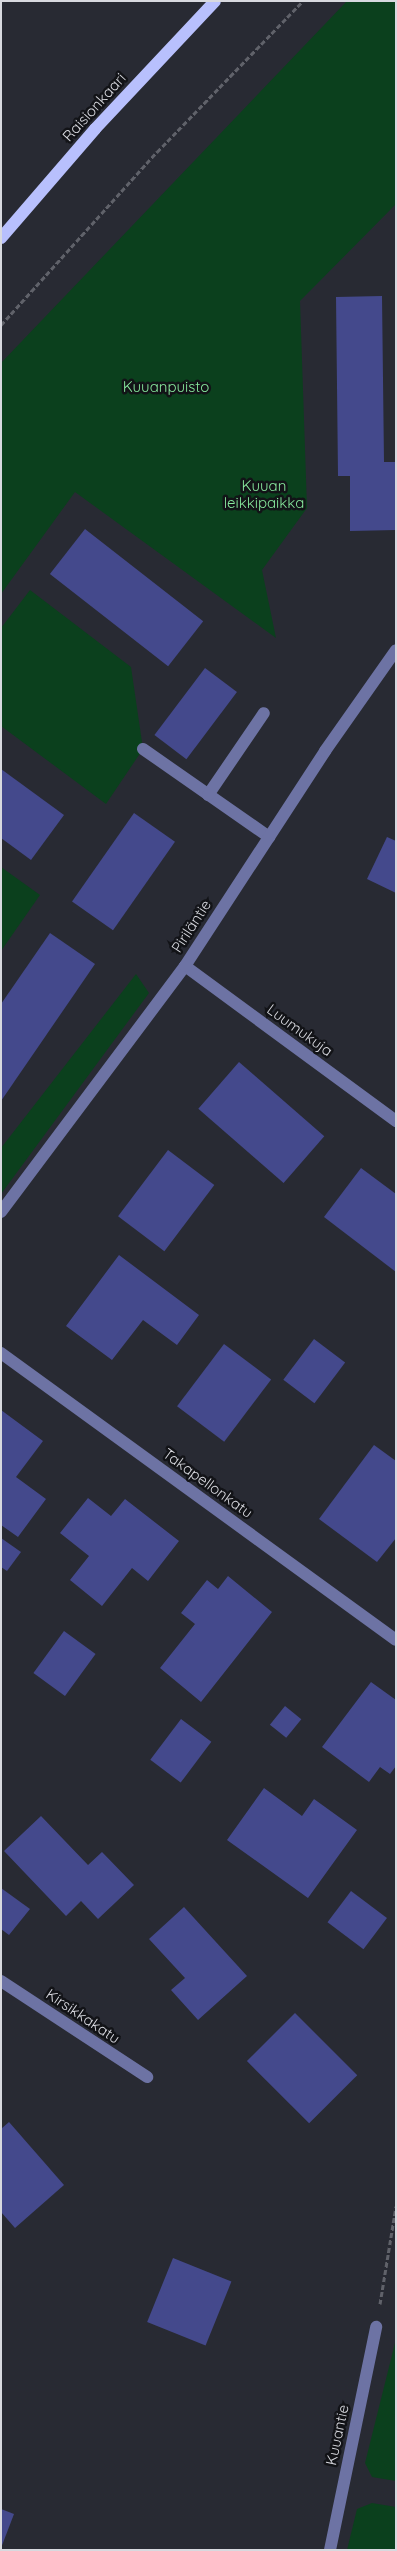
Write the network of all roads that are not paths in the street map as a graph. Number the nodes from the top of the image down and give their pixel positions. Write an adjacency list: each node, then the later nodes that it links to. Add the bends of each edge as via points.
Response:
1 (215, 1): 2 (main road, Raisionkaari, via 95,129)
2 (1, 238)
3 (396, 650): 7 (street, Piriläntie)
4 (264, 712): 6 (street)
5 (143, 749): 6 (street)
6 (208, 795): 7 (street)
7 (269, 837): 8 (street, Piriläntie)
8 (184, 966): 9 (street, Luumukuja); 10 (street, Piriläntie)
9 (396, 1121)
10 (1, 1212)
11 (1, 1353): 12 (street, Takapellonkatu)
12 (396, 1640)
13 (1, 1980): 14 (street, Kirsikkakatu)
14 (147, 2077)
15 (376, 2327): 16 (street, Kuuantie)
16 (330, 2550)

